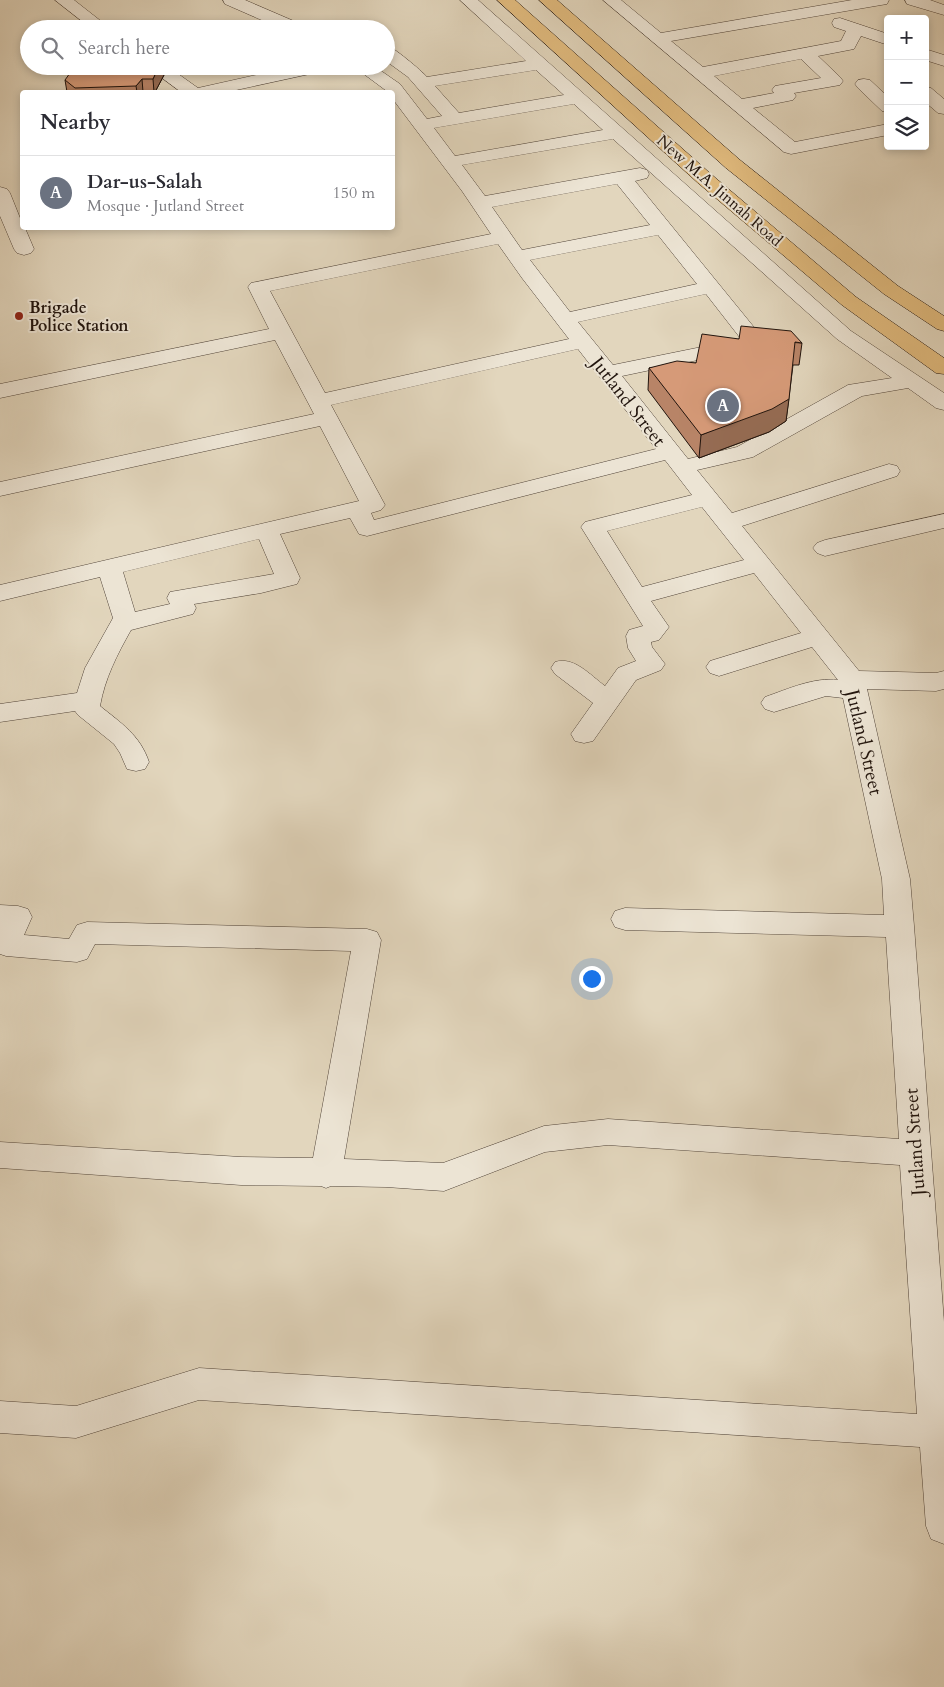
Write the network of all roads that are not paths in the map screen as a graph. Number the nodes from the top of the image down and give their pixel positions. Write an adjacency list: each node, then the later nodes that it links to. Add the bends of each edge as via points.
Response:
1 (63, 0): 12 (street)
2 (231, 0): 13 (street)
3 (468, 0): 21 (street)
4 (505, 0): 53 (main road, New M.A. Jinnah Road, via 705,179 842,294)
5 (546, 0): 50 (main road, New M.A. Jinnah Road, via 733,164 891,290)
6 (611, 0): 15 (street)
7 (805, 0): 10 (street)
8 (881, 0): 10 (street)
9 (926, 2): 11 (street)
10 (820, 10): 14 (street, via 837,22); 15 (street)
11 (944, 10)
12 (91, 20)
13 (277, 20)
14 (856, 28): 16 (street); 17 (street, via 848,45)
15 (658, 38): 23 (street)
16 (884, 38)
17 (806, 53): 23 (street); 33 (street, via 834,81 782,90 787,96)
18 (929, 55): 20 (street)
19 (395, 58): 27 (street)
20 (944, 61): 22 (street)
21 (539, 64): 27 (street); 31 (street)
22 (929, 64)
23 (700, 72): 33 (street)
24 (168, 75): 29 (street)
25 (282, 75): 30 (street)
26 (375, 75): 37 (street, Jutland Street, via 394,88)
27 (423, 83): 36 (street)
28 (864, 84): 34 (street)
29 (189, 90)
30 (214, 90)
31 (577, 98): 36 (street); 39 (street)
32 (929, 98): 35 (street)
33 (739, 105): 38 (street, via 791,148)
34 (886, 105)
35 (941, 116)
36 (454, 119): 37 (street)
37 (422, 125): 40 (street, Jutland Street)
38 (884, 130)
39 (617, 133): 40 (street); 41 (street)
40 (450, 162): 44 (street, Jutland Street)
41 (658, 170): 42 (street); 55 (street, via 844,335)
42 (622, 177): 44 (street); 45 (street)
43 (2, 203): 47 (street)
44 (480, 203): 46 (street, Jutland Street)
45 (663, 228): 46 (street); 48 (street)
46 (510, 247): 49 (street, Jutland Street); 51 (street, via 258,286)
47 (24, 249)
48 (711, 287): 49 (street); 54 (street, via 755,342)
49 (564, 319): 52 (street, Jutland Street)
50 (944, 326)
51 (283, 332): 56 (street); 58 (street)
52 (583, 342): 54 (street, Jutland Street); 58 (street)
53 (944, 368)
54 (608, 373): 59 (street, Jutland Street)
55 (911, 381): 57 (street); 59 (street, via 856,390 745,452)
56 (0, 391)
57 (944, 403)
58 (323, 409): 61 (street); 63 (street, via 373,505)
59 (676, 460): 62 (street, Jutland Street); 63 (street, via 367,529)
60 (889, 471): 65 (street)
61 (0, 488)
62 (707, 498): 65 (street, Jutland Street); 71 (street, via 593,527)
63 (358, 509): 66 (street)
64 (944, 521): 67 (street)
65 (726, 523): 68 (street, Jutland Street)
66 (266, 530): 69 (street); 72 (street, via 288,578 179,598 184,608)
67 (825, 548)
68 (759, 564): 71 (street); 73 (street, Jutland Street)
69 (109, 567): 70 (street); 72 (street, via 125,618)
70 (0, 593)
71 (636, 597): 79 (street, via 657,627 650,634 638,636 640,648 652,664 627,674)
72 (122, 624): 78 (street, via 98,668)
73 (817, 637): 74 (street); 76 (street, Jutland Street)
74 (718, 667)
75 (564, 668): 79 (street)
76 (853, 685): 77 (street); 80 (street, via 825,687); 86 (street, Jutland Street, via 896,880)
77 (942, 685)
78 (88, 700): 81 (street); 83 (street, via 87,709 122,734 133,750)
79 (608, 702): 82 (street)
80 (774, 703)
81 (0, 714)
82 (584, 734)
83 (136, 762)
84 (0, 916): 89 (street, via 18,917 6,945 77,951 87,933 367,940)
85 (625, 919): 86 (street)
86 (900, 926): 87 (street, Jutland Street)
87 (915, 1153): 89 (street, via 608,1132 544,1139 444,1177 386,1173); 91 (street, Jutland Street)
88 (0, 1155): 89 (street)
89 (326, 1174)
90 (0, 1416): 91 (street, via 76,1422 199,1384)
91 (940, 1432): 92 (street, Jutland Street)
92 (944, 1526)

